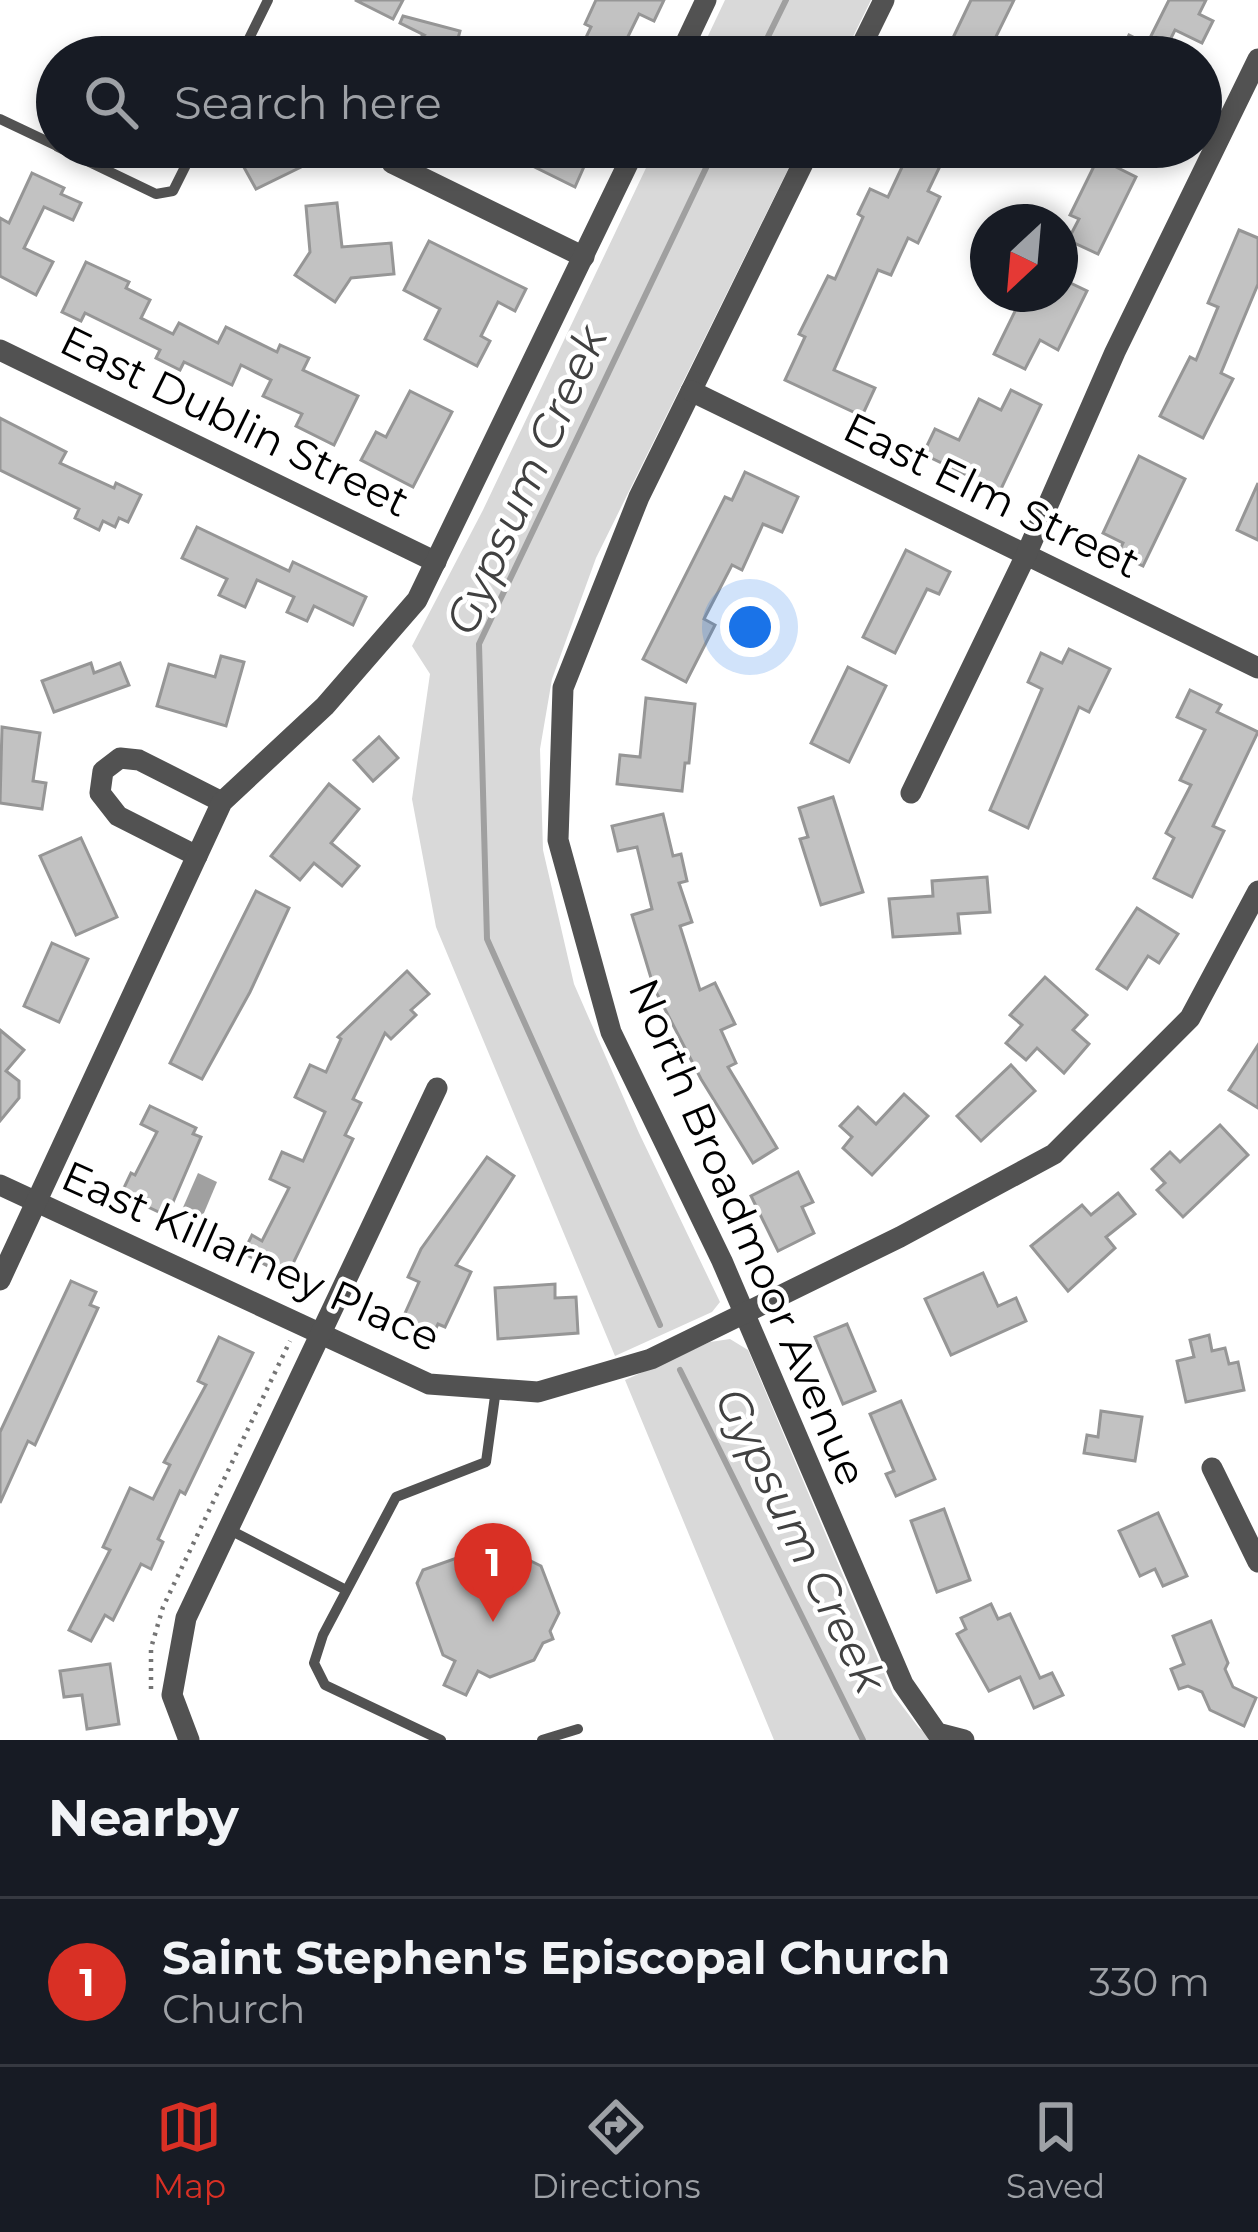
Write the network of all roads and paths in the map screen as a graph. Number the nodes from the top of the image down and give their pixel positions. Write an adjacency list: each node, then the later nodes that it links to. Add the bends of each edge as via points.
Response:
1 (268, 0): 4 (lane)
2 (706, 0): 5 (street)
3 (884, 0): 6 (street)
4 (250, 36)
5 (689, 36)
6 (866, 36)
7 (1258, 59): 9 (street)
8 (0, 119): 10 (lane)
9 (1222, 133)
10 (36, 137)
11 (101, 168): 12 (lane, via 156,194 173,191)
12 (184, 168)
13 (402, 168): 17 (street)
14 (626, 168): 17 (street)
15 (801, 168): 19 (street, North Broadmoor Avenue)
16 (1205, 168): 20 (street)
17 (584, 257): 21 (street)
18 (0, 350): 21 (street, East Dublin Street)
19 (691, 391): 20 (street, East Elm Street); 31 (street, North Broadmoor Avenue, via 639,496 563,688 558,840 611,1032)
20 (1026, 555): 22 (street, East Elm Street); 23 (street)
21 (436, 562): 24 (street, via 417,600 325,706)
22 (1258, 668)
23 (910, 793)
24 (222, 802): 25 (street); 25 (street, via 139,760 121,758 103,771 100,793 118,816)
25 (197, 856): 29 (street)
26 (1258, 891): 31 (street, East Killarney Place, via 1190,1018 1054,1154)
27 (437, 1088): 32 (street)
28 (0, 1185): 29 (street, East Killarney Place)
29 (36, 1202): 30 (street); 32 (street, East Killarney Place)
30 (0, 1280)
31 (744, 1312): 33 (street, East Killarney Place, via 651,1359 538,1392); 42 (street, North Broadmoor Avenue, via 903,1684 937,1733)
32 (320, 1335): 33 (street, East Killarney Place, via 429,1384); 35 (street)
33 (496, 1389): 37 (lane, via 486,1462 396,1497)
34 (1212, 1468): 36 (street)
35 (228, 1529): 37 (lane); 39 (street, via 186,1618 172,1695)
36 (1258, 1562)
37 (346, 1591): 40 (lane, via 317,1649 317,1676)
38 (578, 1729): 41 (lane)
39 (189, 1740)
40 (441, 1740)
41 (542, 1740)
42 (964, 1740)

